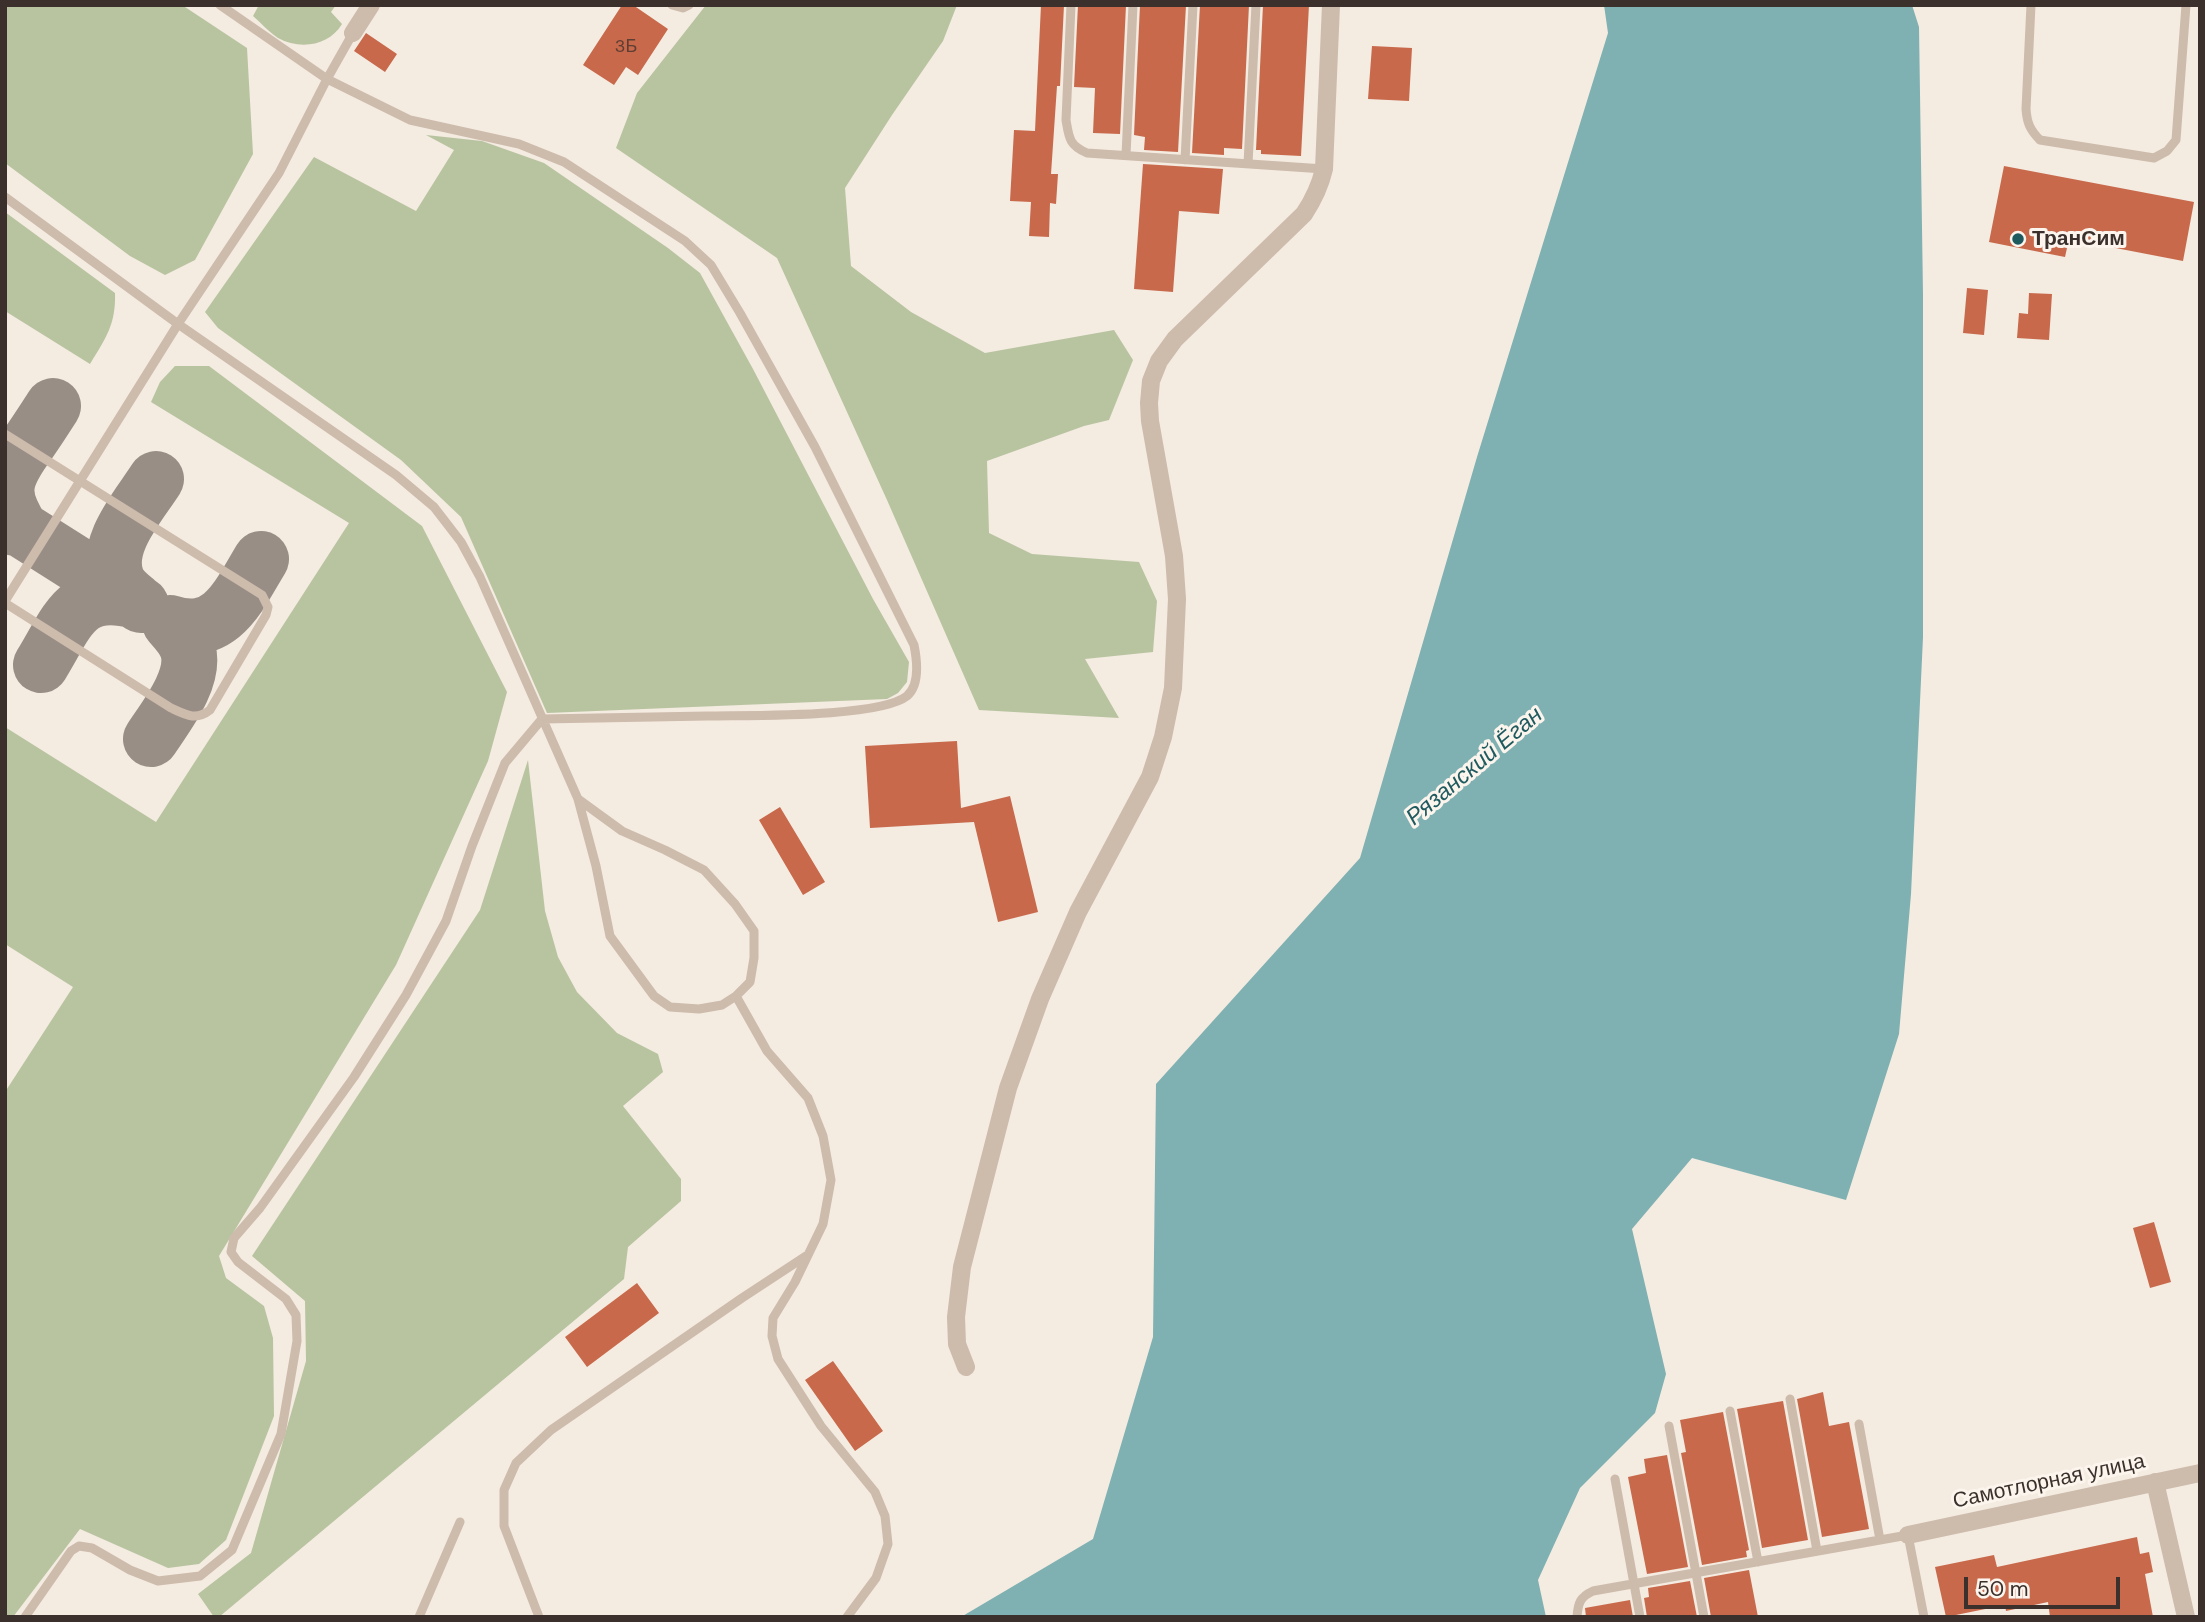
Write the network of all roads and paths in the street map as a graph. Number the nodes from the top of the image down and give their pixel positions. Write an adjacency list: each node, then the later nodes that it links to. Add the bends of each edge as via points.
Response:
1 (220, 5): 13 (lane)
2 (371, 5): 12 (street)
3 (672, 5): 4 (lane)
4 (689, 5)
5 (1071, 5): 14 (lane, via 1069,136 1075,148 1087,153)
6 (1133, 5): 14 (lane)
7 (1193, 5): 15 (lane)
8 (1256, 5): 16 (lane)
9 (1331, 5): 17 (street)
10 (2031, 5): 11 (lane, via 2026,121 2031,131 2040,140 2154,158 2176,140)
11 (2186, 5)
12 (353, 33): 13 (lane)
13 (327, 79): 19 (lane, via 279,173); 23 (lane, via 410,120 519,144 564,162 685,241 711,265 815,447 914,645 917,661 910,694 870,709)
14 (1126, 155): 15 (lane)
15 (1185, 160): 16 (lane)
16 (1248, 164): 17 (lane)
17 (1324, 169): 27 (street, via 1304,214 1175,339 1151,381 1150,421 1174,556 1173,688 1150,777 1078,912 1008,1088 962,1267 957,1344)
18 (5, 197): 19 (lane)
19 (178, 324): 21 (lane); 23 (lane, via 396,475 434,507 480,577)
20 (5, 435): 21 (lane)
21 (80, 480): 22 (lane); 22 (lane, via 262,595 266,602 266,615 210,710 190,717 171,708)
22 (5, 602)
23 (542, 719): 24 (lane); 42 (lane, via 505,763 446,921 406,995 354,1077 234,1238 231,1252 238,1262 286,1299 296,1315 297,1340 281,1434 232,1550 201,1576 159,1581 79,1546)
24 (578, 799): 25 (lane, via 622,831 704,870 735,904 754,931 750,982); 25 (lane, via 610,936 654,996 670,1007 699,1009 722,1005)
25 (736, 996): 26 (lane, via 767,1051 808,1098 823,1136 831,1180 823,1224)
26 (808, 1255): 44 (lane, via 551,1430 516,1463 505,1490 504,1526); 45 (lane, via 774,1318 772,1336 778,1359 821,1426 875,1492 886,1525 888,1544 876,1578)
27 (966, 1367)
28 (1790, 1399): 38 (lane)
29 (1730, 1411): 39 (lane)
30 (1859, 1424): 37 (lane)
31 (1669, 1426): 40 (lane)
32 (2200, 1473): 34 (street, Самотлорная улица)
33 (1615, 1479): 41 (lane)
34 (2155, 1482): 36 (street, Самотлорная улица); 50 (street)
35 (460, 1522): 43 (lane)
36 (1908, 1535): 37 (lane); 49 (lane)
37 (1880, 1540): 38 (lane)
38 (1817, 1551): 39 (lane)
39 (1758, 1562): 40 (lane)
40 (1696, 1573): 41 (lane); 48 (lane)
41 (1634, 1584): 46 (lane, via 1582,1596); 47 (lane)
42 (25, 1617)
43 (419, 1617)
44 (539, 1617)
45 (847, 1617)
46 (1577, 1617)
47 (1640, 1617)
48 (1704, 1617)
49 (1924, 1617)
50 (2186, 1617)

